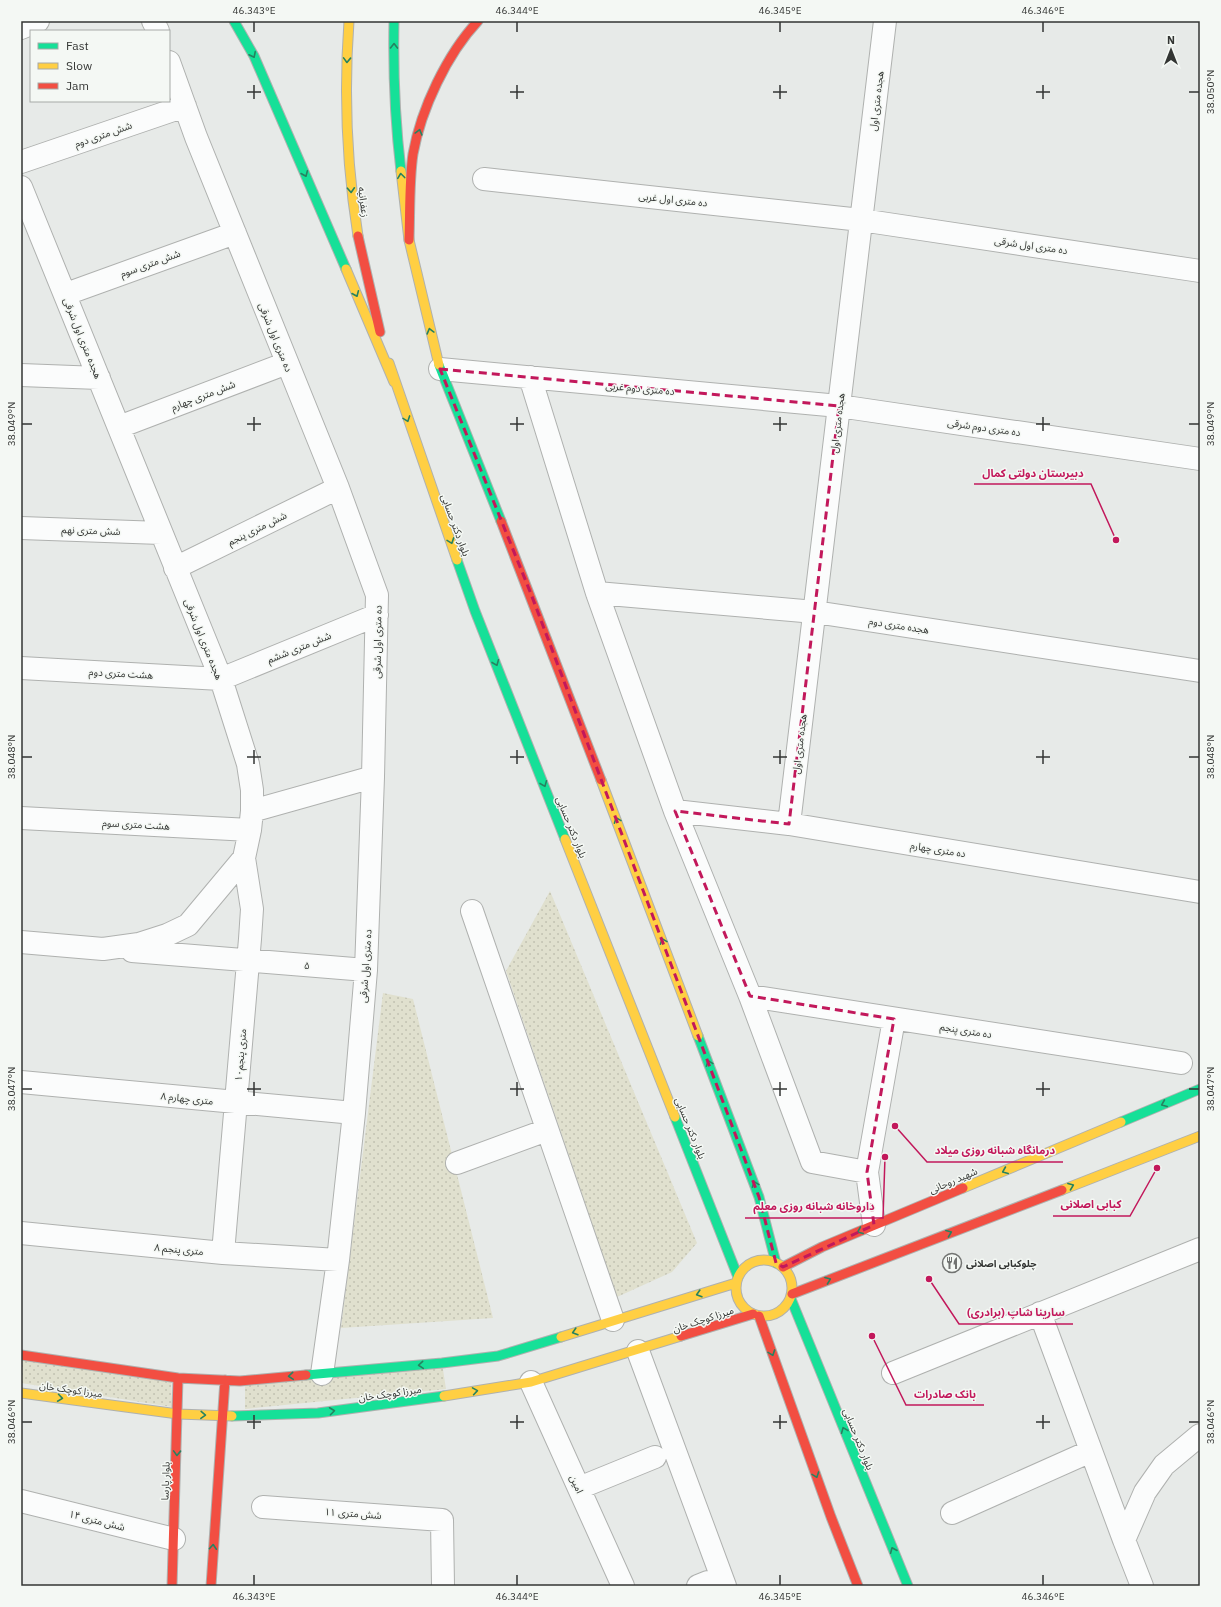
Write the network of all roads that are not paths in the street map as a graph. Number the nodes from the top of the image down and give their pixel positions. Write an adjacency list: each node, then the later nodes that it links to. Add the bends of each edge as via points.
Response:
1 (38, 21): 8 (street)
2 (153, 21): 9 (street)
3 (234, 21): 25 (main road, one-way to 25, via 254,56)
4 (349, 21): 25 (main road, زعفرانیه, one-way to 25, via 346,63 352,197 373,305)
5 (394, 21): 17 (main road, one-way to 5, via 397,140 393,64)
6 (478, 21): 17 (main road, one-way to 6, via 413,155 422,120 441,76 464,36)
7 (885, 21): 15 (street, هجده متری اول)
8 (21, 28)
9 (158, 30)
10 (170, 65): 11 (street, ده متری اول شرقی)
11 (185, 106): 12 (street, شش متری دوم); 16 (street, ده متری اول شرقی)
12 (21, 162)
13 (484, 179): 15 (street, ده متری اول غربی)
14 (21, 187): 19 (street, هجده متری اول شرقی)
15 (861, 220): 18 (street, ده متری اول شرقی); 26 (street, هجده متری اول)
16 (235, 233): 19 (street, شش متری سوم); 20 (street, ده متری اول شرقی)
17 (409, 240): 21 (main road, one-way to 17)
18 (1200, 271)
19 (66, 294): 23 (street, هجده متری اول شرقی)
20 (287, 362): 27 (street, شش متری چهارم); 29 (street, ده متری اول شرقی)
21 (440, 369): 24 (street, ده متری دوم غربی); 67 (main road, one-way to 21, via 759,1197 531,594)
22 (21, 375): 23 (street)
23 (99, 378): 27 (street, هجده متری اول شرقی)
24 (530, 378): 26 (street, ده متری دوم غربی); 33 (street)
25 (394, 382): 68 (main road, بلوار دکتر حسابی, one-way to 68, via 475,611)
26 (839, 406): 28 (street, ده متری دوم شرقی); 34 (street, هجده متری اول)
27 (119, 427): 31 (street, هجده متری اول شرقی)
28 (1200, 459)
29 (338, 488): 32 (street, شش متری پنجم); 35 (street, ده متری اول شرقی, via 377,595)
30 (21, 528): 31 (street, شش متری نهم)
31 (161, 533): 32 (street, هجده متری اول شرقی)
32 (175, 568): 38 (street, هجده متری اول شرقی)
33 (597, 593): 34 (street, هجده متری دوم); 40 (street)
34 (815, 612): 37 (street, هجده متری دوم); 43 (street, هجده متری اول)
35 (377, 615): 38 (street, شش متری ششم); 39 (street, ده متری اول شرقی)
36 (21, 668): 38 (street, هشت متری دوم)
37 (1200, 671)
38 (221, 679): 42 (street, هجده متری اول شرقی, via 248,764 252,790)
39 (373, 777): 42 (street, هشت متری سوم); 50 (street, ده متری اول شرقی)
40 (676, 811): 43 (street, ده متری چهارم); 51 (street)
41 (21, 818): 42 (street, هشت متری سوم)
42 (251, 821): 44 (street, هجده متری اول شرقی)
43 (789, 824): 45 (street, ده متری چهارم)
44 (244, 858): 48 (street, هجده متری اول شرقی, via 188,925 139,944); 49 (street, ۱۰متری پنجم, via 252,909)
45 (1200, 892)
46 (472, 911): 58 (street)
47 (21, 942): 48 (street, هجده متری اول شرقی)
48 (103, 949): 49 (street, ۵)
49 (248, 961): 50 (street, ۵); 56 (street, ۱۰متری پنجم)
50 (366, 970): 57 (street, ده متری اول شرقی)
51 (750, 996): 52 (street, ده متری پنجم); 61 (street, via 812,1162)
52 (894, 1019): 53 (street, ده متری پنجم); 61 (street)
53 (1181, 1063)
54 (21, 1082): 56 (street, ۸ متری چهارم)
55 (1200, 1089): 62 (main road, شهید روحانی, one-way to 62)
56 (236, 1103): 57 (street, ۸ متری چهارم); 65 (street, ۱۰متری پنجم)
57 (354, 1113): 66 (street, ده متری اول شرقی)
58 (547, 1130): 60 (street); 72 (street)
59 (1200, 1136): 69 (main road, one-way to 59)
60 (457, 1163)
61 (867, 1172): 62 (street)
62 (874, 1225): 67 (main road, شهید روحانی, one-way to 67)
63 (21, 1234): 65 (street, ۸ متری پنجم)
64 (1200, 1249): 70 (street)
65 (223, 1253): 66 (street, ۸ متری پنجم)
66 (338, 1260): 76 (street, ده متری اول شرقی)
67 (779, 1265): 68 (main road, via 762,1260 753,1262 745,1267); 69 (main road, via 791,1279)
68 (737, 1280): 71 (main road, via 736,1292 739,1302); 72 (main road, one-way to 72)
69 (792, 1297): 71 (main road, via 781,1312 772,1316); 100 (main road, بلوار دکتر حسابی, one-way to 69)
70 (1040, 1313): 75 (street); 86 (street)
71 (756, 1315): 73 (main road, میرزا کوچک خان); 99 (main road, one-way to 99)
72 (613, 1320): 76 (main road, one-way to 76, via 499,1359 445,1366)
73 (638, 1351): 80 (main road, میرزا کوچک خان); 94 (street)
74 (21, 1355): 77 (main road)
75 (893, 1373)
76 (322, 1374): 78 (main road, one-way to 78)
77 (178, 1378): 78 (main road); 83 (main road, بلوار پارسا)
78 (225, 1380): 84 (main road)
79 (448, 1382): 82 (main road)
80 (531, 1382): 82 (main road, میرزا کوچک خان, one-way to 80, via 506,1382); 88 (street, امین)
81 (21, 1393): 83 (main road, میرزا کوچک خان, one-way to 83)
82 (450, 1396): 84 (main road, میرزا کوچک خان, one-way to 82, via 318,1413)
83 (178, 1414): 84 (main road, میرزا کوچک خان, one-way to 84); 92 (main road, بلوار پارسا, one-way to 92)
84 (222, 1416): 96 (main road, one-way to 84)
85 (1200, 1435): 93 (street, via 1164,1465 1145,1492)
86 (1091, 1451): 91 (street); 93 (street)
87 (655, 1457): 88 (street)
88 (579, 1488): 98 (street, امین)
89 (21, 1500): 92 (street, شش متری ۱۴)
90 (263, 1507): 97 (street, شش متری ۱۱, via 442,1520)
91 (952, 1513)
92 (174, 1540): 95 (main road, بلوار پارسا)
93 (1124, 1540): 101 (street)
94 (710, 1585)
95 (172, 1586)
96 (211, 1586)
97 (443, 1586)
98 (623, 1586)
99 (858, 1586)
100 (908, 1586)
101 (1142, 1586)

